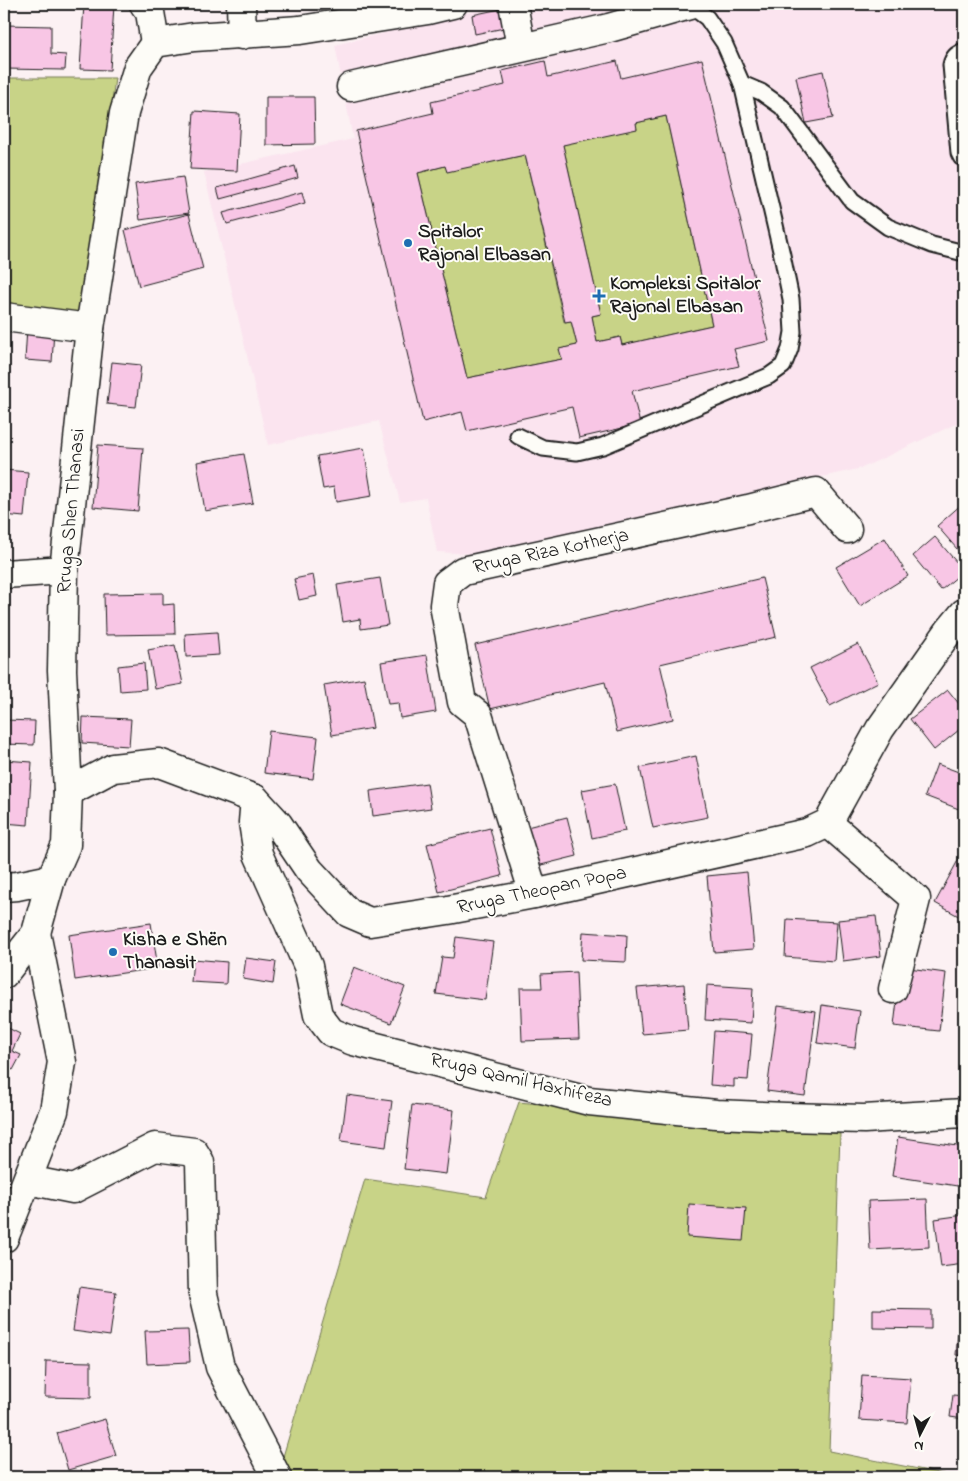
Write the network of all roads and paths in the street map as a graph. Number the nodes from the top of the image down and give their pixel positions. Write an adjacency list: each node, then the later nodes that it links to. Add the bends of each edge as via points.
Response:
1 (144, 4): 9 (street, via 150,12)
2 (241, 4): 8 (street)
3 (513, 4): 10 (street)
4 (692, 4): 10 (street, via 609,28); 12 (lane, via 707,18 724,43)
5 (881, 4): 6 (path)
6 (906, 4)
7 (436, 6): 8 (street, via 300,30)
8 (242, 34): 9 (street)
9 (155, 43): 17 (street, Rruga Shen Thanasi, via 138,67 124,113)
10 (521, 47): 13 (street)
11 (964, 51): 14 (lane, via 953,58 951,65 959,153)
12 (742, 84): 15 (lane, via 761,92 782,107 852,201 888,227 932,245); 18 (lane, via 791,298 793,332 783,366 769,376 603,446 577,452 543,448)
13 (351, 87)
14 (964, 157)
15 (964, 253)
16 (4, 317): 17 (street)
17 (90, 328): 20 (street, Rruga Shen Thanasi)
18 (518, 436)
19 (847, 529): 28 (street, Rruga Riza Kotherja, via 816,492 463,571 447,583 444,605 462,702 478,715)
20 (64, 570): 21 (street); 23 (street, Rruga Shen Thanasi, via 62,670)
21 (4, 574)
22 (964, 613): 25 (street, via 880,729)
23 (68, 792): 24 (street, Rruga Theopan Popa, via 113,768 159,763); 26 (street, Rruga Shen Thanasi, via 66,845)
24 (254, 798): 28 (street, Rruga Theopan Popa, via 278,824 309,870 350,913 370,922); 32 (street, Rruga Qamil Haxhifeza, via 253,822 258,854 308,966 318,1015 331,1032 353,1041 589,1101 716,1114 786,1117 864,1119)
25 (828, 823): 28 (street, Rruga Theopan Popa, via 807,833); 31 (street, via 916,899)
26 (52, 879): 27 (street); 29 (street, Rruga Shen Thanasi)
27 (4, 887)
28 (534, 894)
29 (36, 933): 30 (street, Rruga Shen Thanasi); 33 (street, via 62,1062 54,1111)
30 (4, 974)
31 (893, 989)
32 (964, 1113)
33 (28, 1180): 34 (street); 35 (street, via 73,1188 155,1147 194,1152 200,1162 203,1294 220,1367)
34 (4, 1238)
35 (277, 1477)

